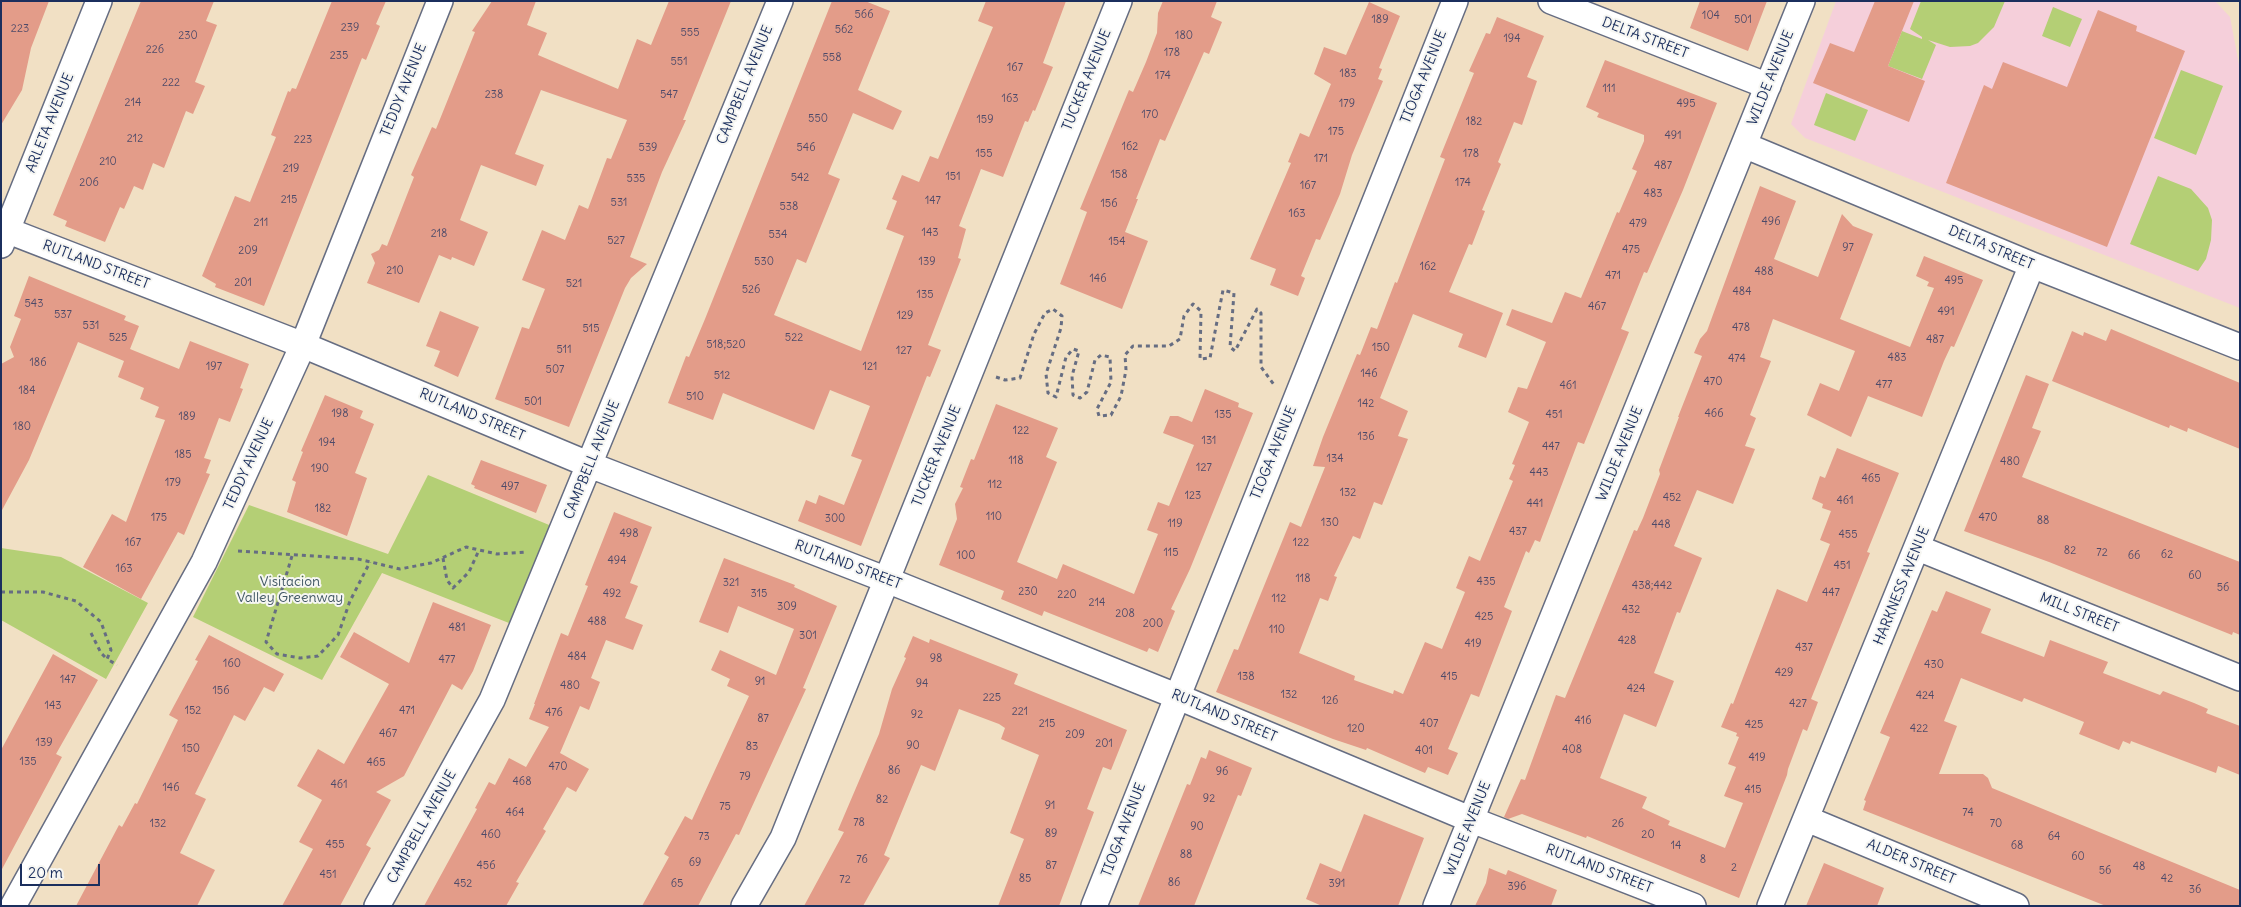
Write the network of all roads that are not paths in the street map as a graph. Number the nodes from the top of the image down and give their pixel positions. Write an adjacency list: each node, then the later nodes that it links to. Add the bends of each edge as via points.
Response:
1 (99, 1): 10 (street, ARLETA AVENUE)
2 (440, 1): 12 (street, TEDDY AVENUE)
3 (780, 1): 14 (street, CAMPBELL AVENUE)
4 (1119, 1): 16 (street, TUCKER AVENUE)
5 (1455, 1): 18 (street, TIOGA AVENUE)
6 (1551, 1): 8 (street, DELTA STREET)
7 (1802, 1): 8 (street, WILDE AVENUE)
8 (1768, 86): 9 (street, WILDE AVENUE)
9 (1744, 145): 11 (street, DELTA STREET); 20 (street, WILDE AVENUE)
10 (3, 235): 12 (street, RUTLAND STREET)
11 (2032, 264): 13 (street, DELTA STREET); 15 (street, HARKNESS AVENUE)
12 (303, 345): 14 (street, RUTLAND STREET); 21 (street, TEDDY AVENUE, via 210,548)
13 (2240, 347)
14 (590, 465): 16 (street, RUTLAND STREET); 22 (street, CAMPBELL AVENUE, via 492,700)
15 (1918, 548): 17 (street, MILL STREET); 19 (street, HARKNESS AVENUE)
16 (887, 580): 18 (street, RUTLAND STREET); 23 (street, TUCKER AVENUE, via 783,838)
17 (2240, 678)
18 (1176, 696): 20 (street, RUTLAND STREET); 24 (street, TIOGA AVENUE)
19 (1807, 819): 27 (street, HARKNESS AVENUE); 28 (street, ALDER STREET)
20 (1472, 820): 25 (street, WILDE AVENUE); 26 (street, RUTLAND STREET)
21 (13, 906)
22 (377, 906)
23 (744, 906)
24 (1094, 906)
25 (1436, 906)
26 (1693, 906)
27 (1770, 906)
28 (2016, 906)

